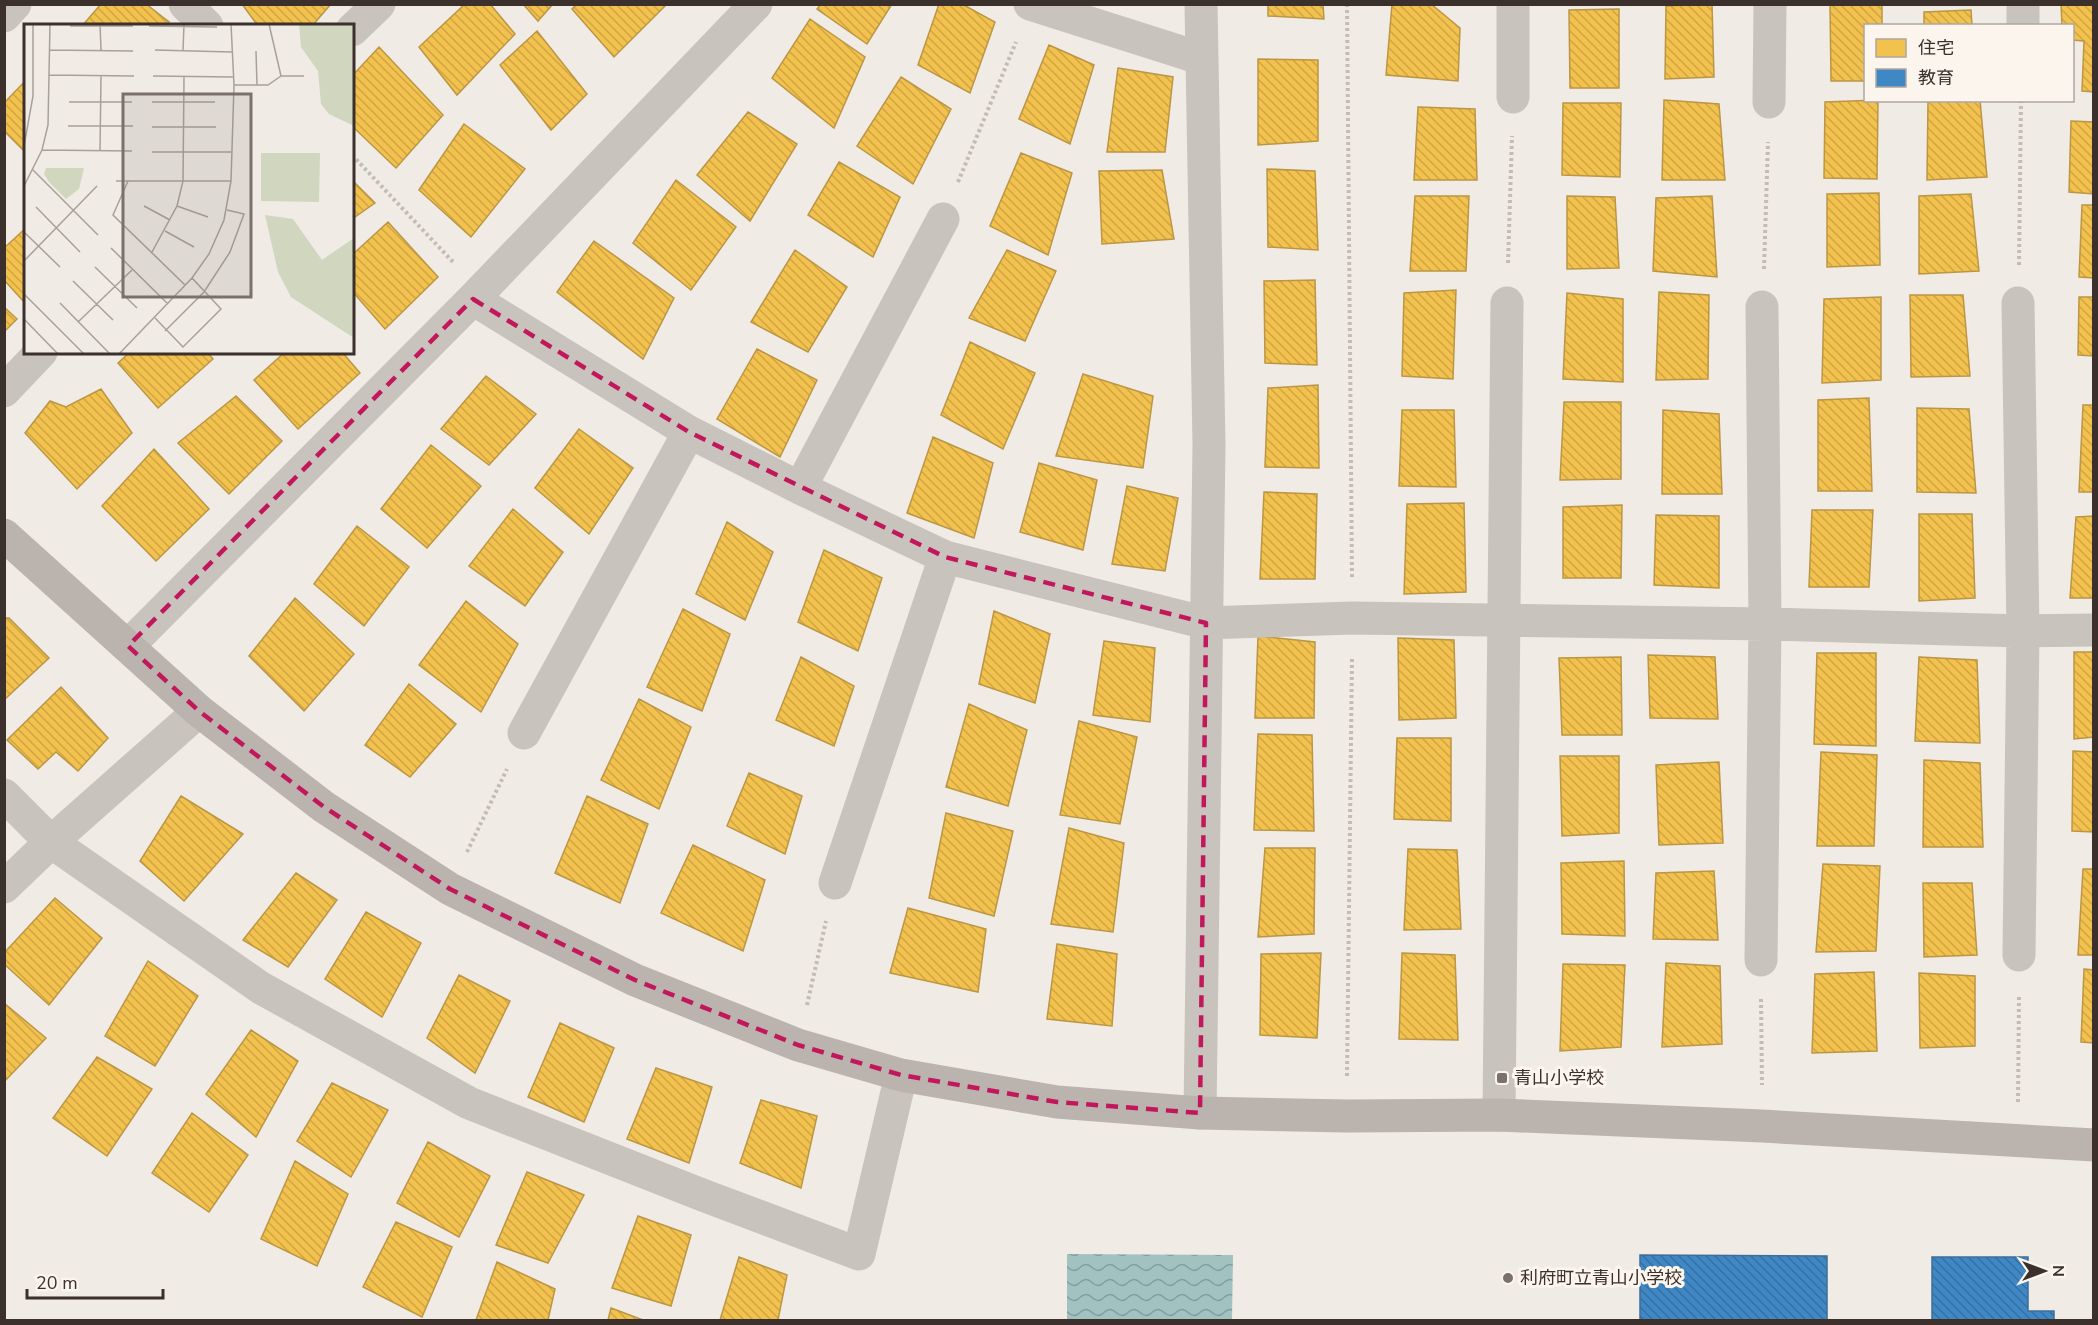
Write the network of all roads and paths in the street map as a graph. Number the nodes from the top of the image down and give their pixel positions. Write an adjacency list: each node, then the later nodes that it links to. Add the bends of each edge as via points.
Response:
1 (15, 4): 11 (street)
2 (185, 4): 12 (street)
3 (380, 4): 14 (street)
4 (756, 4): 21 (street)
5 (1200, 4): 15 (street)
6 (1347, 4): 31 (path)
7 (1513, 4): 16 (street)
8 (1770, 4): 17 (street)
9 (2023, 4): 13 (street)
10 (1031, 5): 15 (street); 20 (path)
11 (4, 16)
12 (205, 24)
13 (2023, 24)
14 (354, 28)
15 (1200, 58): 33 (street, via 1209,445)
16 (1513, 97): 22 (path)
17 (1769, 102): 24 (path)
18 (2021, 102): 23 (path)
19 (354, 157): 21 (path)
20 (943, 219): 28 (street)
21 (476, 295): 27 (street); 37 (street)
22 (1507, 303): 32 (street)
23 (2018, 303): 36 (street)
24 (1762, 307): 34 (street)
25 (39, 354): 26 (street)
26 (4, 391)
27 (690, 432): 28 (street); 39 (street)
28 (800, 488): 30 (street)
29 (4, 535): 37 (street)
30 (945, 557): 33 (street); 42 (street)
31 (1352, 618): 32 (street); 33 (street); 51 (path)
32 (1504, 620): 34 (street); 50 (street)
33 (1206, 623): 49 (street)
34 (1765, 624): 36 (street); 46 (street)
35 (2094, 630): 36 (street)
36 (2023, 631): 45 (street)
37 (128, 646): 38 (street)
38 (199, 711): 41 (street); 44 (street, via 324,807)
39 (524, 733): 44 (path)
40 (4, 795): 41 (street)
41 (51, 842): 43 (street); 48 (street, via 261,988 469,1103 859,1254)
42 (835, 883): 47 (path)
43 (4, 887)
44 (450, 889): 47 (street, via 635,980)
45 (2019, 955): 53 (path)
46 (1761, 960): 52 (path)
47 (798, 1045): 48 (street)
48 (901, 1075): 49 (street, via 1057,1102)
49 (1200, 1113): 51 (street)
50 (1499, 1115): 51 (street); 52 (street)
51 (1347, 1116)
52 (1762, 1126): 53 (street)
53 (2017, 1141): 54 (street)
54 (2094, 1144)

